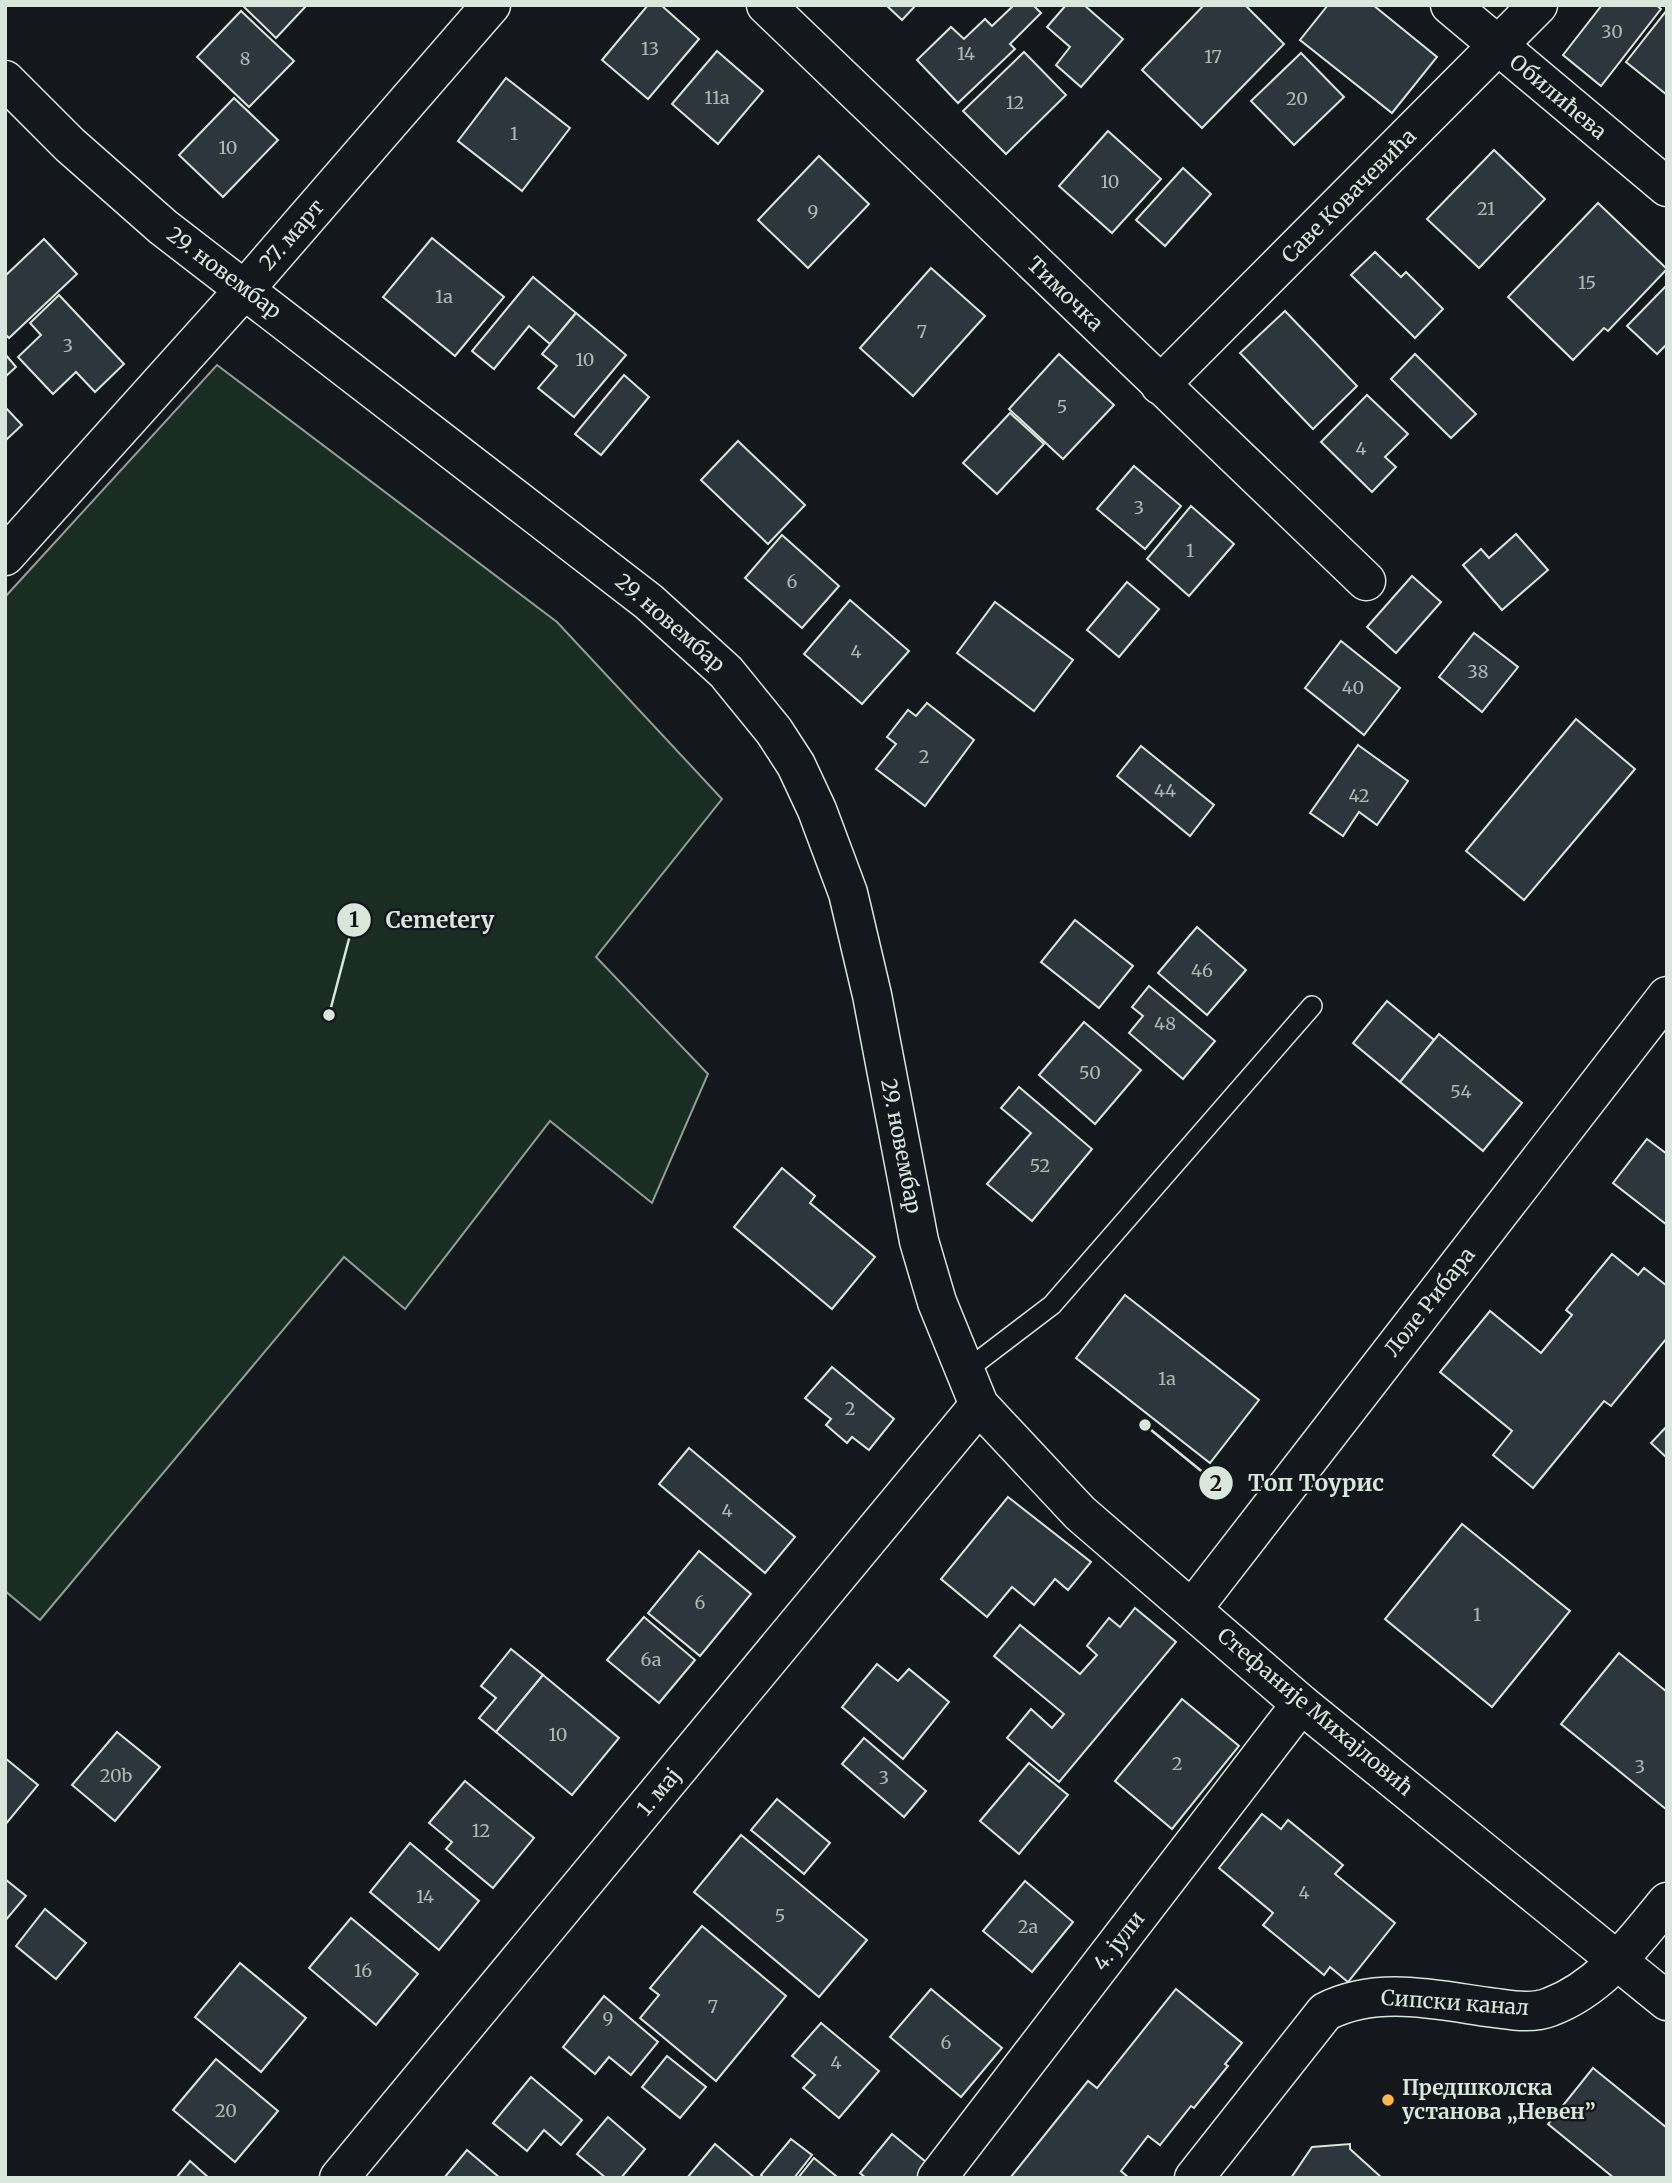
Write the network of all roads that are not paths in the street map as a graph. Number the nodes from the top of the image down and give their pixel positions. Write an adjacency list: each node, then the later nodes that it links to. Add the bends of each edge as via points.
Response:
1 (491, 5): 8 (street, 27. март)
2 (766, 5): 9 (street, Тимочка)
3 (1451, 5): 5 (street, Обилићева)
4 (1538, 5): 5 (street, Саве Ковачевића)
5 (1498, 48): 7 (street, Обилићева); 9 (street, Саве Ковачевића)
6 (5, 80): 8 (street, 29. новембар, via 69,145 163,227)
7 (1667, 187)
8 (246, 289): 10 (street, 27. март); 14 (street, 29. новембар, via 649,602 726,672 774,731 817,810 848,893 919,1241)
9 (1160, 385): 11 (street, Тимочка)
10 (5, 555)
11 (1366, 581)
12 (1667, 996): 15 (street, Лоле Рибара)
13 (1312, 1006): 14 (lane, via 1052,1305)
14 (971, 1389): 15 (street, Стефаније Михајловић, via 1080,1513); 20 (street, 1. мај)
15 (1193, 1608): 16 (street, Стефаније Михајловић)
16 (1301, 1704): 18 (street, Стефаније Михајловић); 21 (street, 4. јули)
17 (1667, 1902): 18 (street, Сипски канал)
18 (1618, 1963): 19 (street, Стефаније Михајловић); 22 (street, Сипски канал, via 1573,1996 1537,2010 1418,1998 1370,1997 1342,2003 1325,2012)
19 (1667, 2001)
20 (339, 2178)
21 (937, 2178)
22 (1194, 2178)

